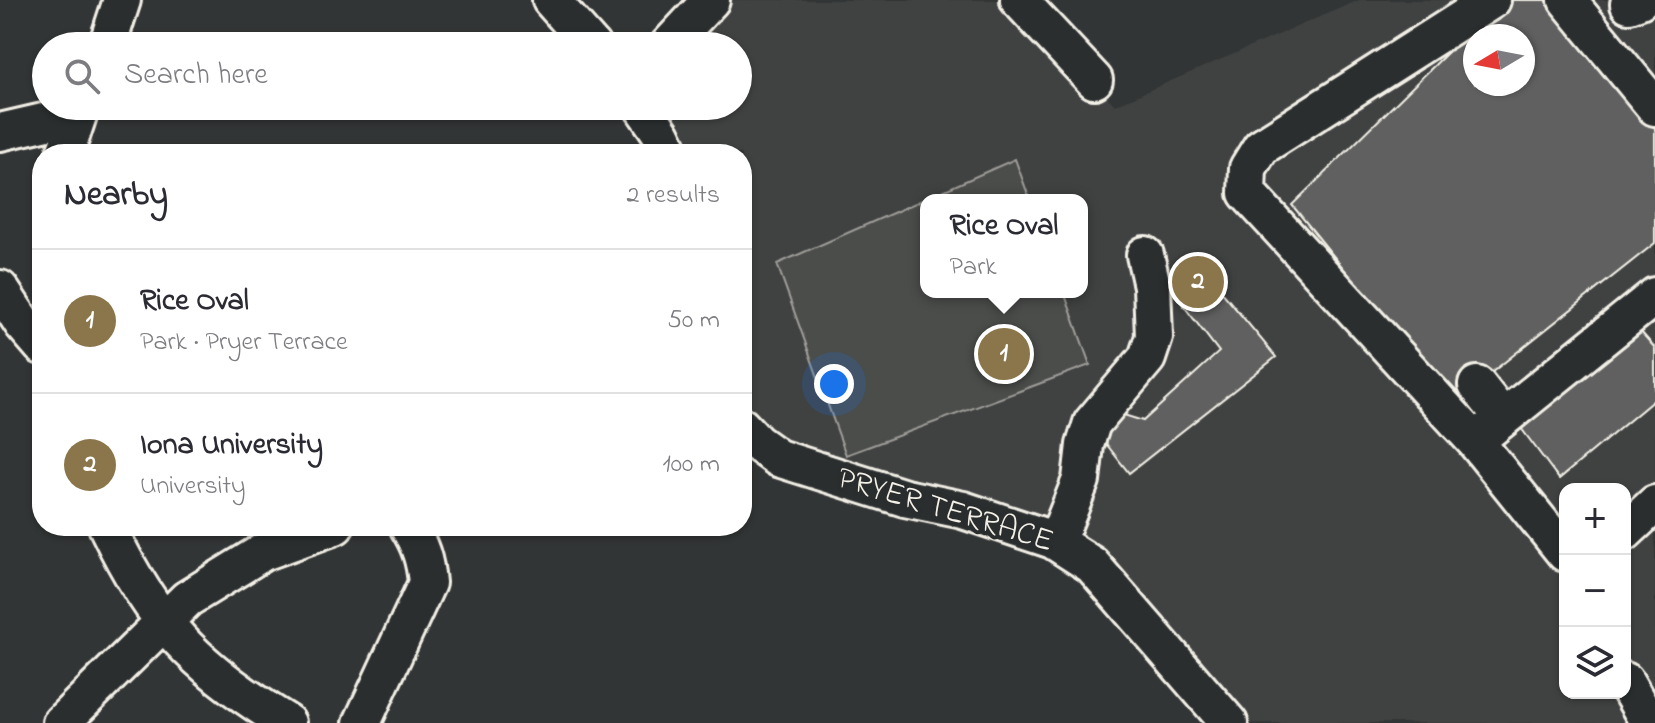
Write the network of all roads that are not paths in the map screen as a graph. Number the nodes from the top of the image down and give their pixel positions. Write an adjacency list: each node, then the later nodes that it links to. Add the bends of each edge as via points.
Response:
1 (122, 0): 7 (street)
2 (551, 0): 8 (street)
3 (711, 0): 9 (street)
4 (1019, 0): 10 (street)
5 (1492, 0): 25 (street, via 1261,147 1248,168 1247,193)
6 (1567, 0): 11 (street)
7 (112, 32)
8 (580, 32)
9 (681, 32)
10 (1094, 80)
11 (1655, 107)
12 (43, 120): 15 (street)
13 (76, 120): 16 (street)
14 (652, 120): 17 (street)
15 (0, 132)
16 (68, 144)
17 (666, 144)
18 (1145, 255): 31 (street, via 1154,337 1147,358 1092,423 1081,480)
19 (0, 289): 21 (street)
20 (1655, 296): 23 (street)
21 (32, 334)
22 (1477, 385): 23 (street)
23 (1503, 418): 25 (street)
24 (752, 438): 31 (street, PRYER TERRACE, via 778,458)
25 (1475, 441): 32 (street)
26 (1655, 504): 27 (street)
27 (1631, 526)
28 (112, 536): 33 (street)
29 (304, 536): 33 (street, via 242,563 187,599)
30 (415, 536): 37 (street, via 427,583)
31 (1053, 540): 38 (street, PRYER TERRACE, via 1092,565)
32 (1559, 546)
33 (164, 622): 35 (street); 36 (street, via 218,677)
34 (1631, 692): 39 (street)
35 (61, 723)
36 (287, 723)
37 (362, 723)
38 (1229, 723)
39 (1649, 723)

